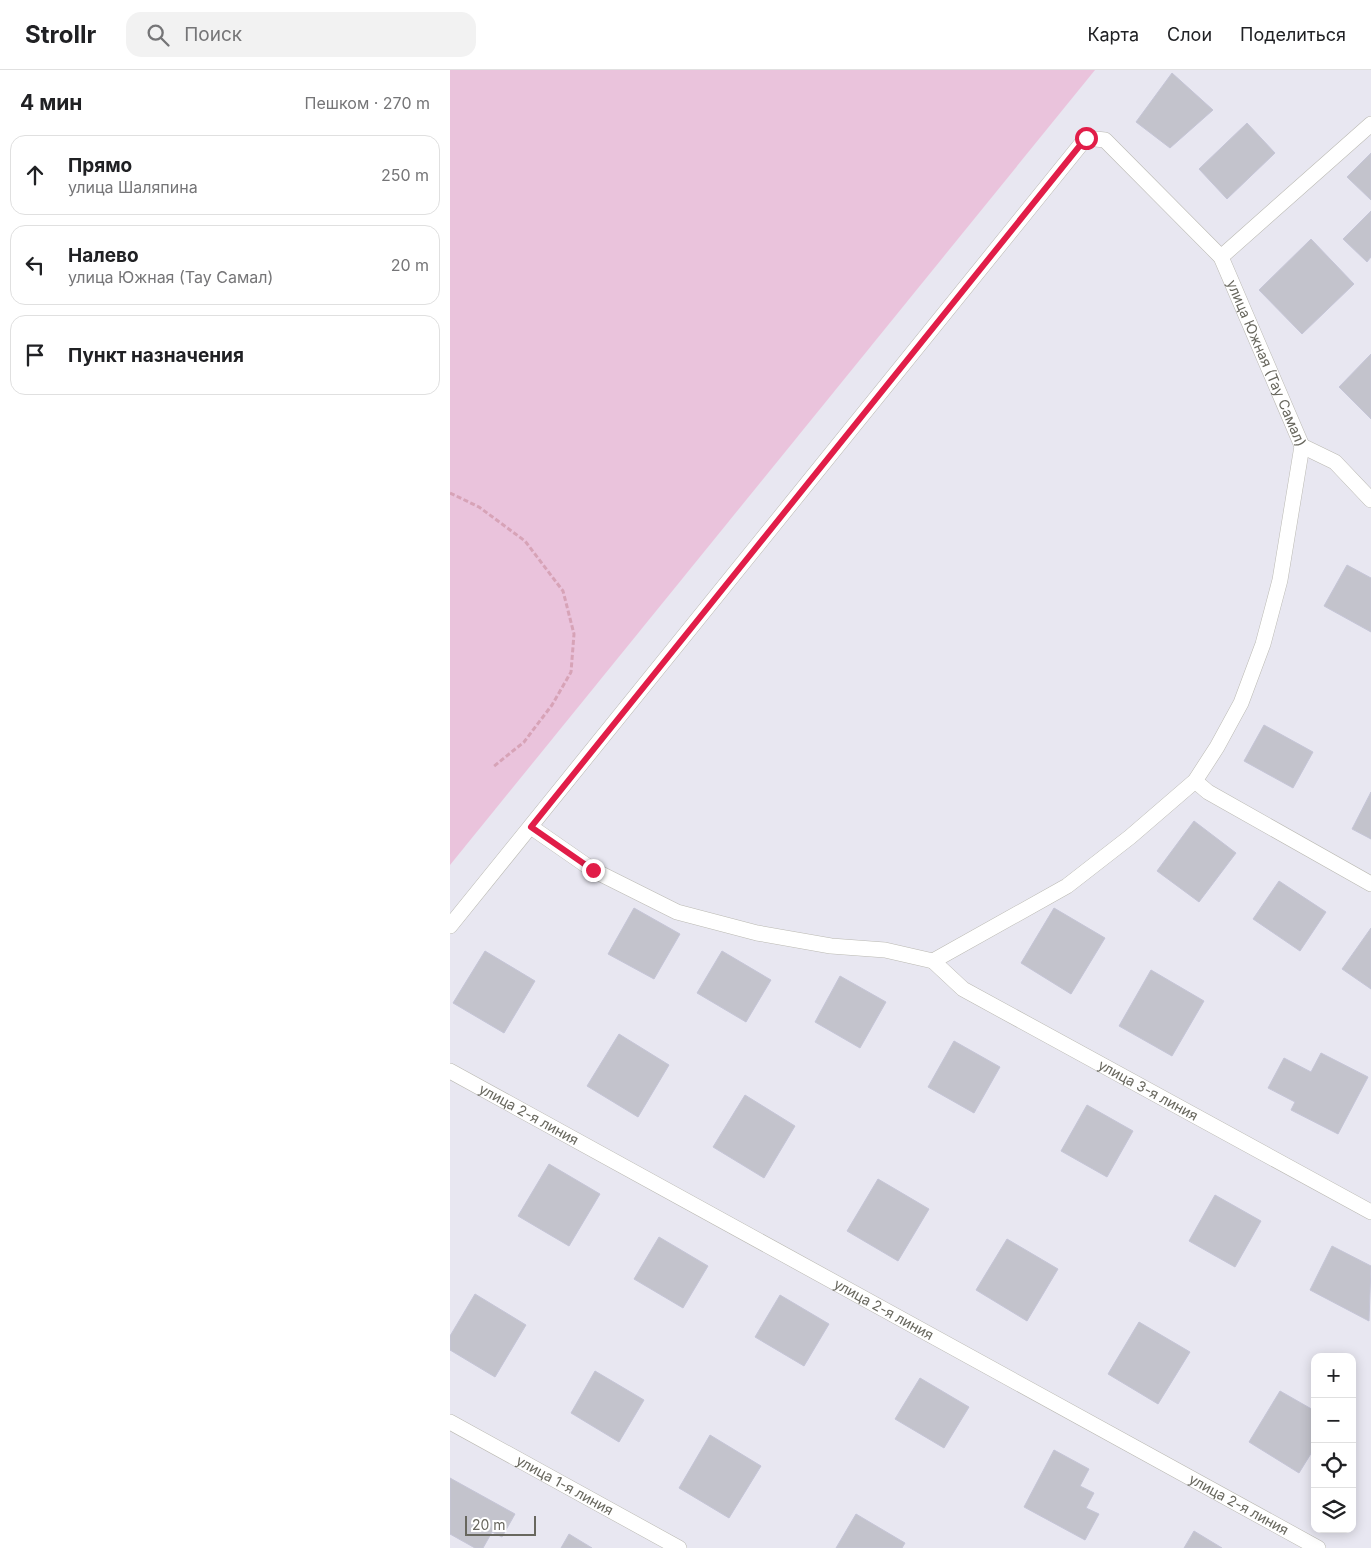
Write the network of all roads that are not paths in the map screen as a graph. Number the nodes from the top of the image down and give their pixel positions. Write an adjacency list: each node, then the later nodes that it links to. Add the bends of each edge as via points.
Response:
1 (1371, 124): 2 (street)
2 (1221, 257): 3 (street, улица Южная (Тау Самал)); 6 (street, улица Южная (Тау Самал), via 1105,140 1086,138)
3 (1302, 446): 4 (street, via 1335,462); 5 (street, улица Южная (Тау Самал), via 1280,580 1263,644 1241,703)
4 (1371, 500)
5 (1195, 781): 7 (street, via 1208,792); 9 (street, улица Южная (Тау Самал), via 1067,886)
6 (531, 827): 8 (street); 9 (street, via 593,870 677,912 757,933 831,946 885,950)
7 (1371, 884)
8 (450, 926)
9 (933, 961): 11 (street, улица 3-я линия, via 964,989)
10 (450, 1071): 14 (street, улица 2-я линия)
11 (1371, 1212)
12 (450, 1422): 13 (street, улица 1-я линия)
13 (679, 1548)
14 (1318, 1548)

